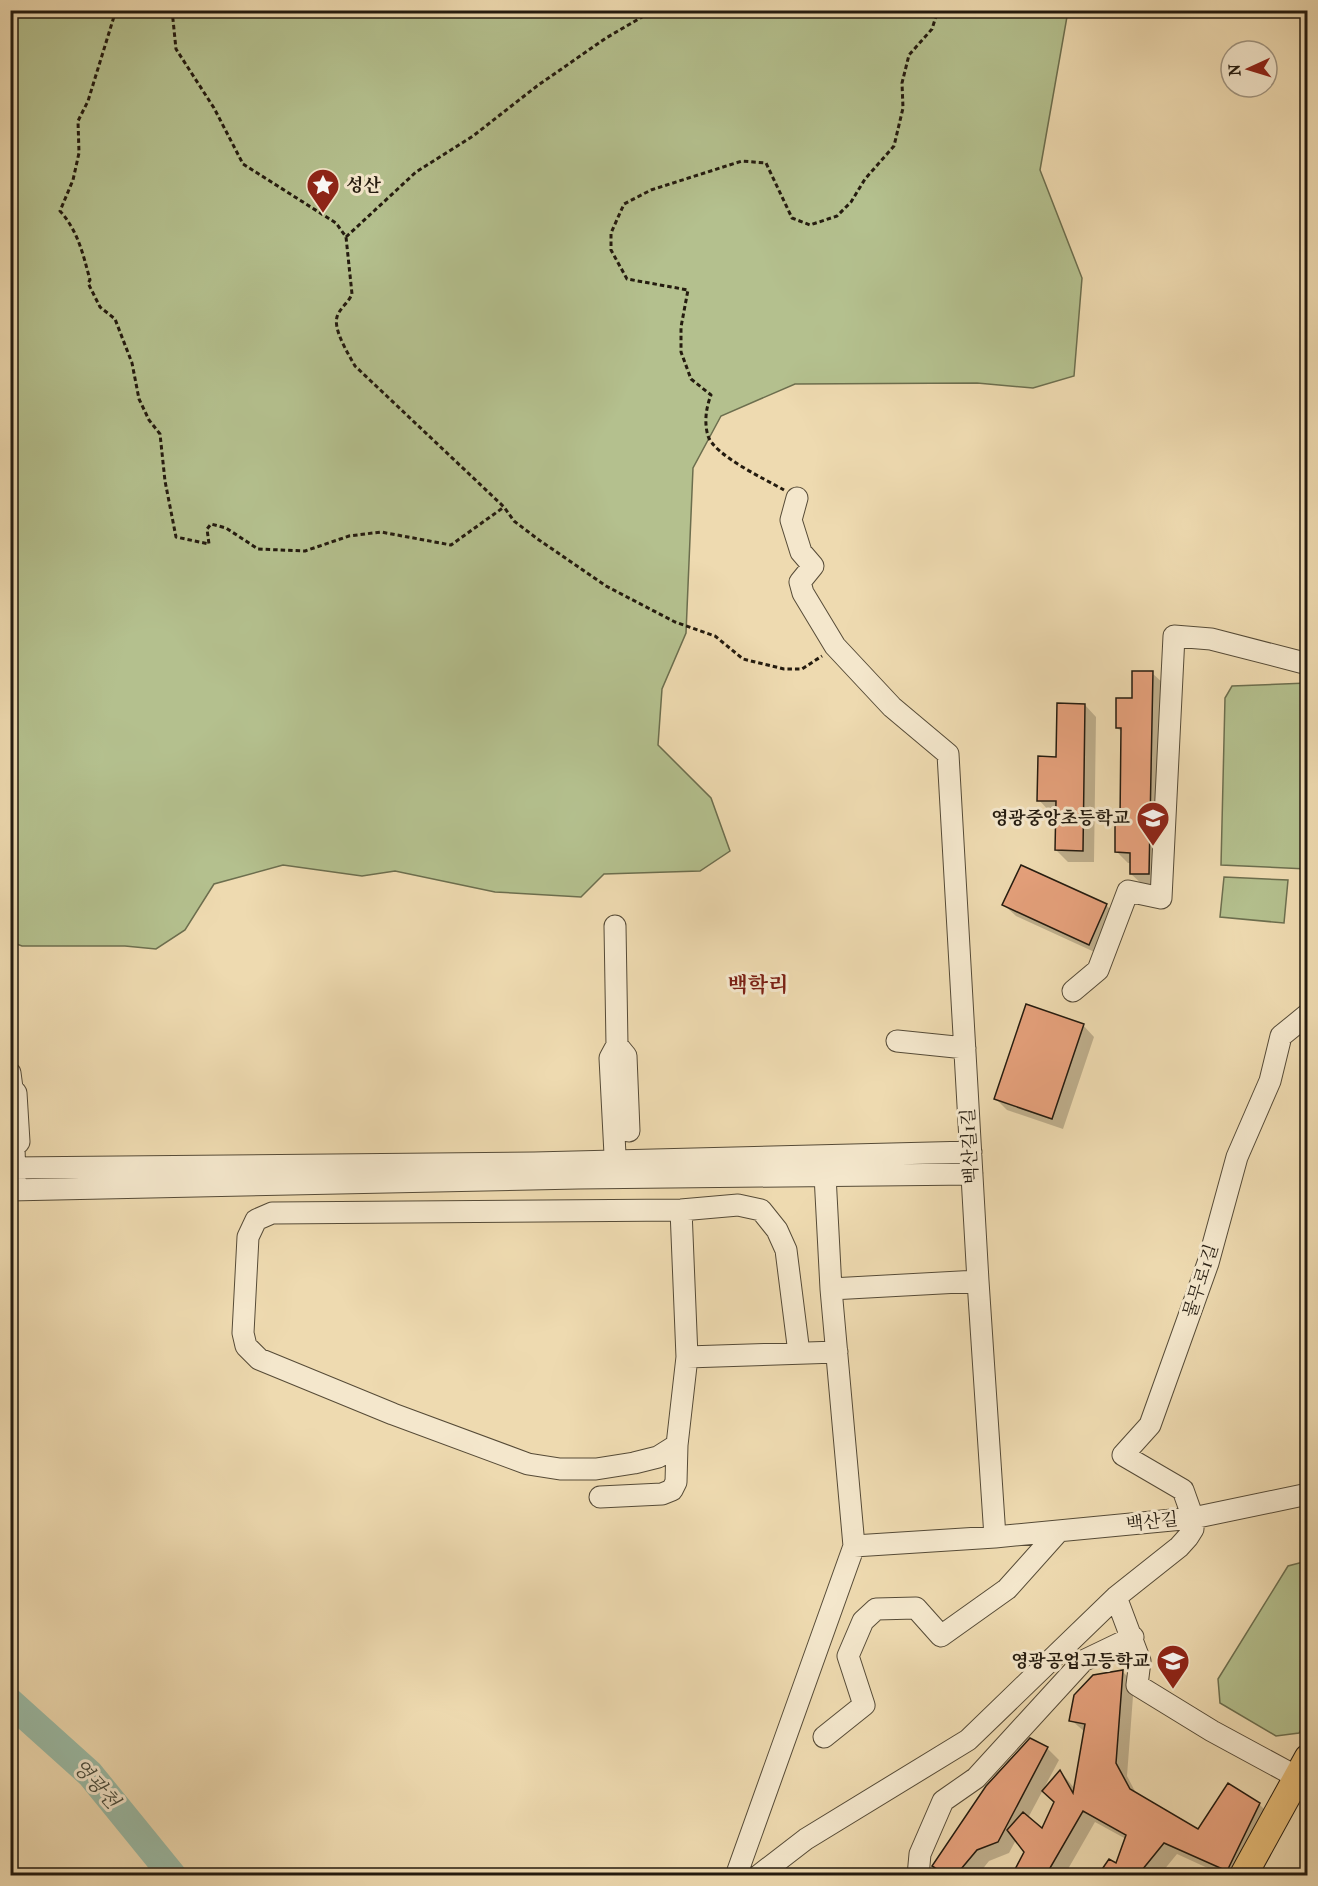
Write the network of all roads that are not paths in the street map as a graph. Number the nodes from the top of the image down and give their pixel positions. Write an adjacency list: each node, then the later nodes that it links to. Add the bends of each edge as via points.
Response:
1 (797, 498): 8 (street, 백산길1길, via 791,520 801,552 813,566 800,582 803,593 835,646 892,707 948,754)
2 (1308, 664): 4 (street, via 1211,639 1174,636 1161,898 1128,891 1098,970)
3 (615, 926): 7 (street)
4 (1072, 991)
5 (1308, 1014): 26 (street, 물무로1길, via 1281,1036 1270,1081 1237,1157 1208,1263 1150,1425 1123,1455 1183,1490)
6 (897, 1041): 8 (street)
7 (617, 1045): 13 (street, via 610,1058); 13 (street, via 626,1056 626,1068 636,1075)
8 (965, 1048): 11 (street, 백산길1길)
9 (11, 1084): 10 (street, via 16,1093 19,1142)
10 (12, 1144): 12 (street)
11 (971, 1152): 13 (street); 14 (street, 백산길1길)
12 (13, 1168): 13 (street, via 534,1163); 16 (street)
13 (629, 1169): 15 (street); 16 (street)
14 (972, 1174): 15 (street); 18 (street, 백산길1길)
15 (825, 1175): 19 (street)
16 (13, 1190)
17 (681, 1210): 21 (street, via 738,1205 761,1210 786,1250); 22 (street); 23 (street, via 272,1213 256,1220 248,1237 243,1333 246,1346 259,1359 528,1464 596,1470 658,1457)
18 (978, 1281): 19 (street); 28 (street, 백산길1길)
19 (831, 1289): 20 (street)
20 (837, 1352): 21 (street); 29 (street)
21 (799, 1353): 22 (street)
22 (687, 1357): 23 (street)
23 (677, 1445): 25 (street, via 676,1482 672,1491)
24 (1308, 1494): 26 (street, 백산길)
25 (600, 1497)
26 (1193, 1518): 27 (street, 백산길); 30 (street, via 1188,1538)
27 (1058, 1532): 28 (street, 백산길); 32 (street, via 1007,1589 941,1636 916,1608 876,1609 863,1622 848,1656 864,1705)
28 (995, 1537): 29 (street, 백산길)
29 (854, 1546): 34 (street)
30 (1116, 1597): 31 (street); 35 (street, via 968,1740 806,1839)
31 (1132, 1637): 33 (street, via 1140,1661 1137,1685 1212,1731); 36 (street, via 1083,1661 976,1778 943,1801 920,1854)
32 (824, 1737)
33 (1302, 1768): 37 (main road)
34 (736, 1875)
35 (758, 1875)
36 (918, 1875)
37 (1244, 1875)

